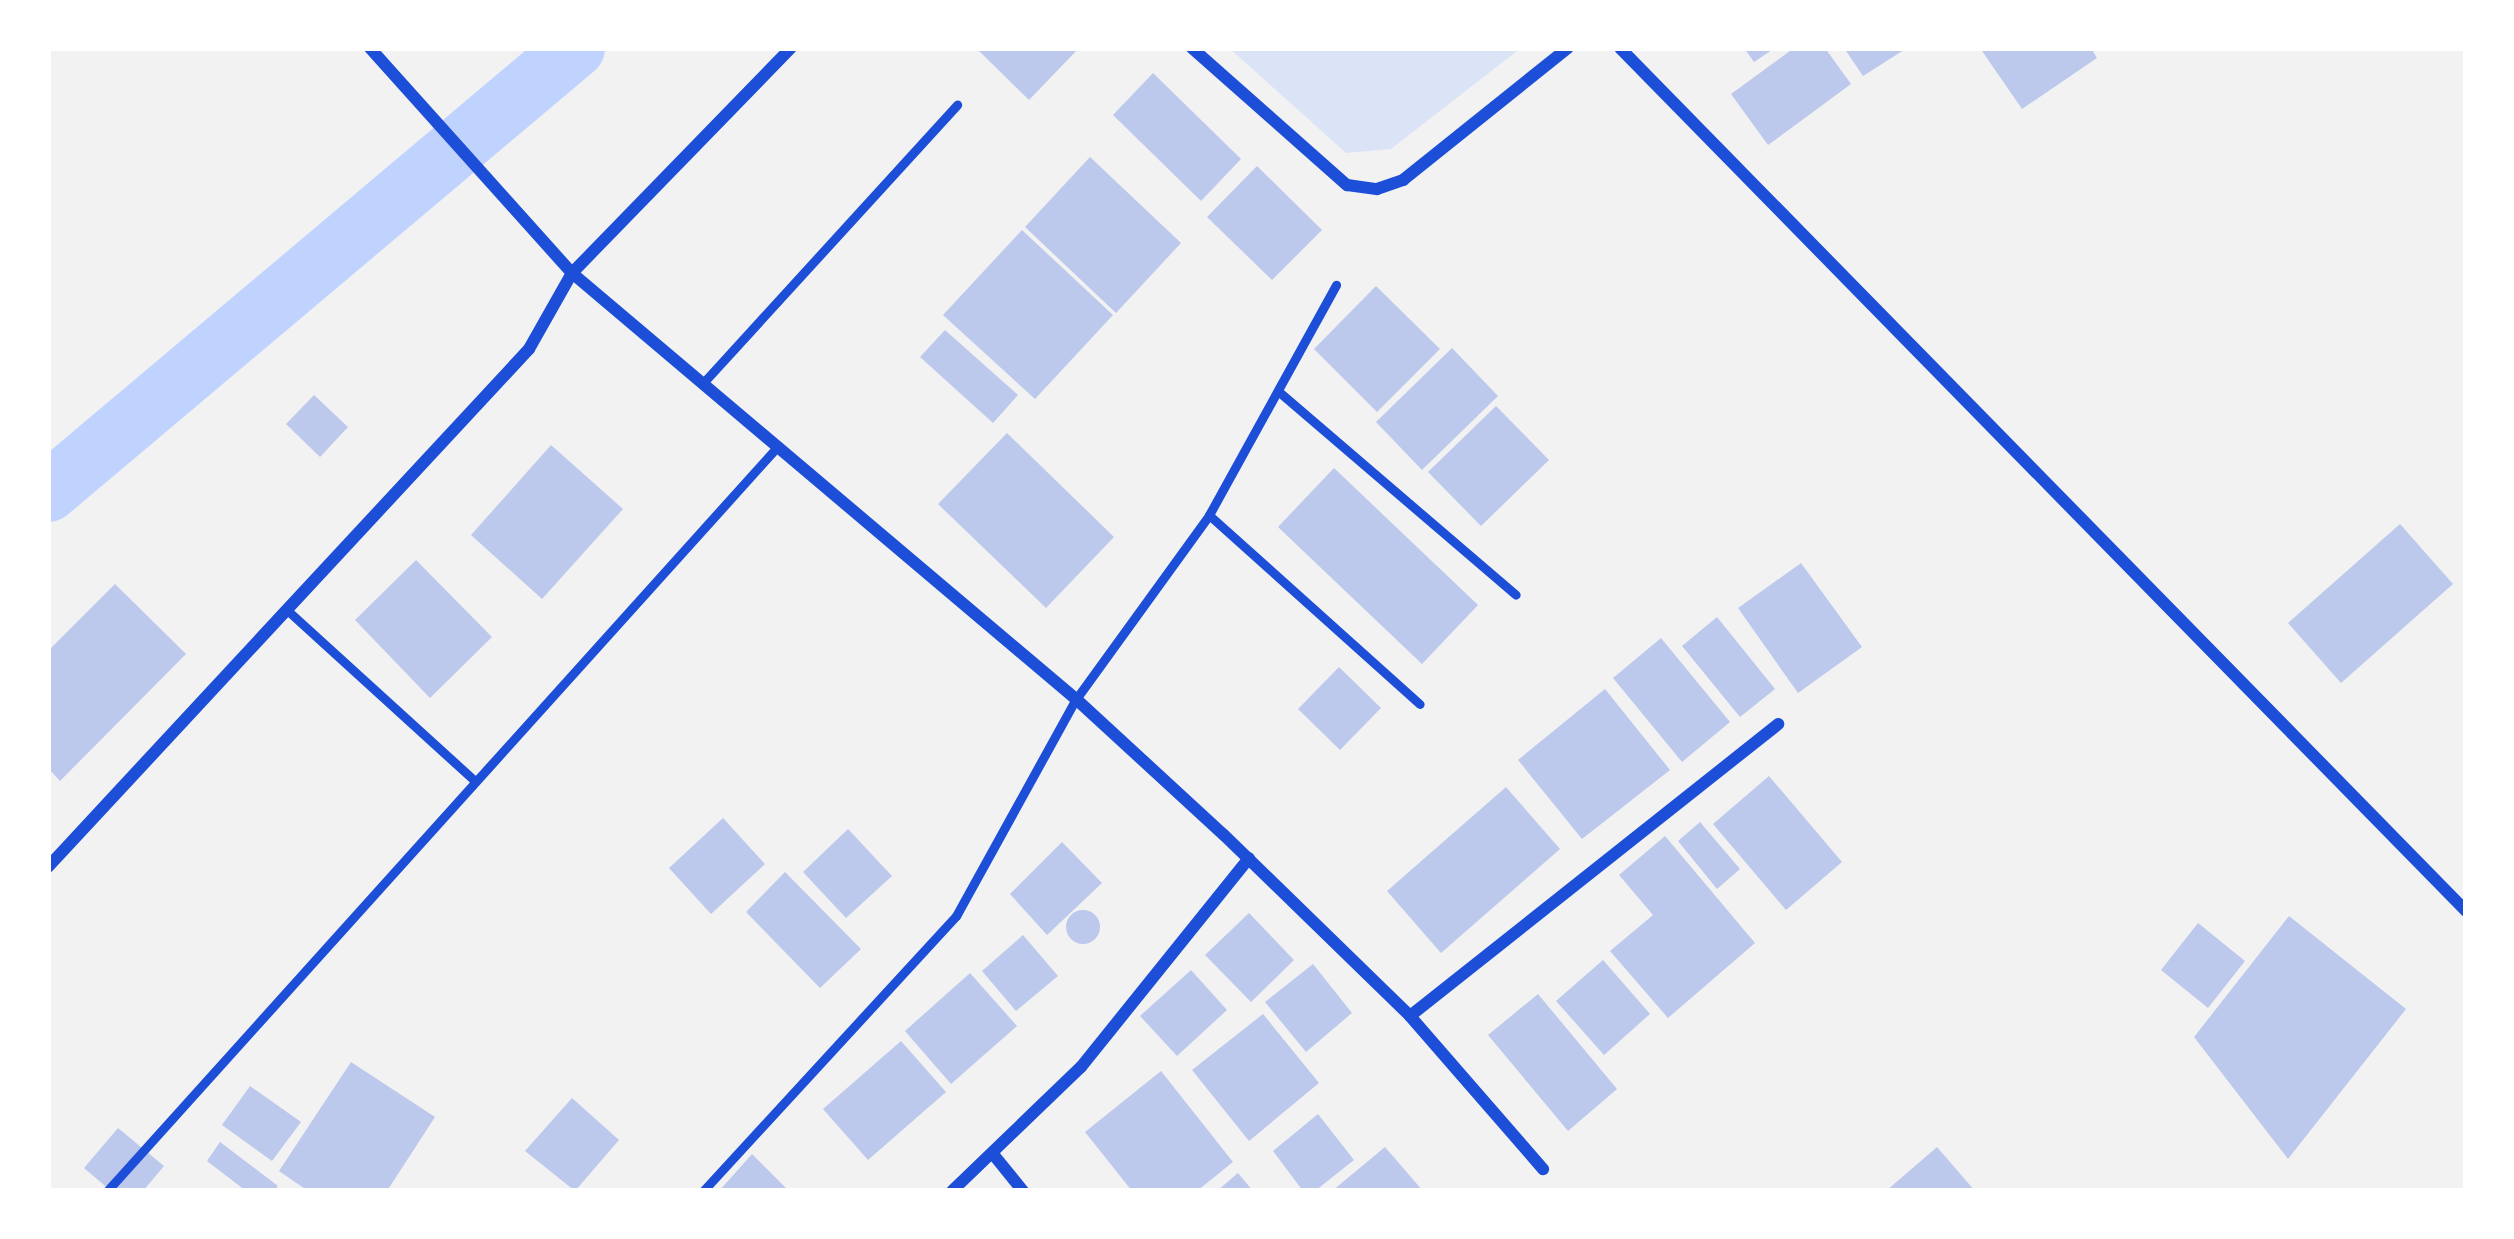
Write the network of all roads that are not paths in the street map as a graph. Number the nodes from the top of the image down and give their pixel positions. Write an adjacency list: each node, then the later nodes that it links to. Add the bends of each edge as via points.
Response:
1 (370, 48): 7 (street)
2 (791, 48): 7 (street)
3 (1192, 48): 4 (street, via 1347,185 1377,189 1403,180)
4 (1568, 48)
5 (1620, 48): 21 (street)
6 (957, 105): 9 (lane)
7 (572, 273): 9 (street); 14 (street, via 529,349)
8 (1336, 285): 10 (lane)
9 (704, 383): 11 (street)
10 (1278, 392): 12 (lane); 13 (lane)
11 (779, 445): 15 (street); 18 (lane)
12 (1209, 515): 15 (lane); 16 (lane)
13 (1516, 595)
14 (287, 610): 18 (lane); 20 (street)
15 (1076, 699): 19 (street); 26 (lane, via 956,916)
16 (1420, 704)
17 (1778, 724): 22 (street)
18 (474, 780): 25 (lane)
19 (1249, 858): 22 (street); 23 (street, via 1081,1067)
20 (48, 867)
21 (2466, 911)
22 (1410, 1016): 24 (street)
23 (993, 1154): 27 (street); 28 (street)
24 (1544, 1169)
25 (107, 1191)
26 (703, 1191)
27 (952, 1191)
28 (1023, 1191)

